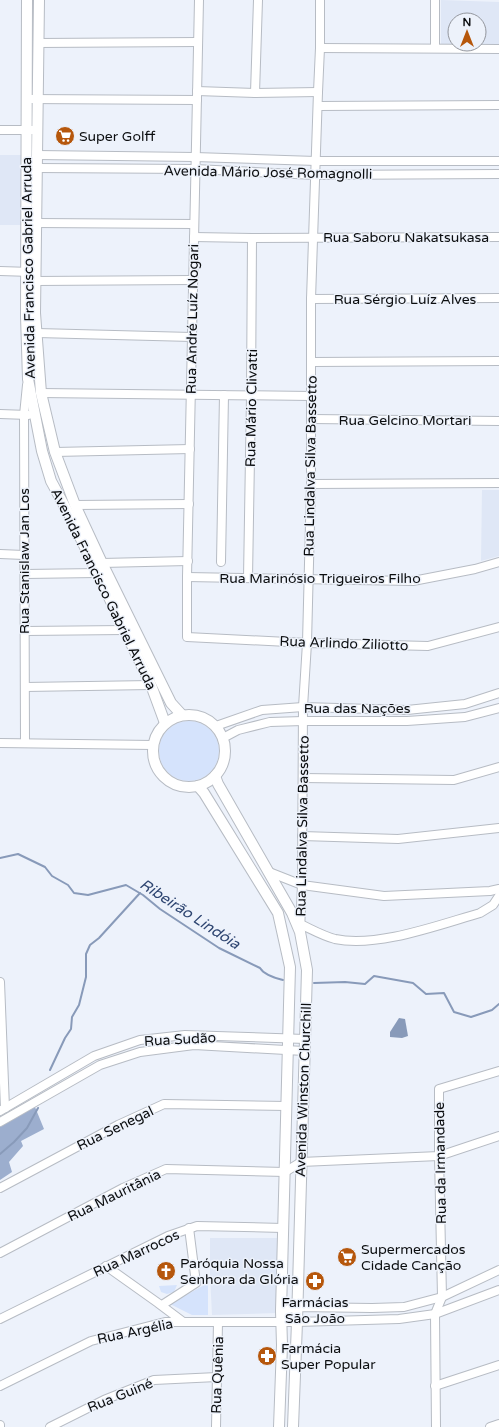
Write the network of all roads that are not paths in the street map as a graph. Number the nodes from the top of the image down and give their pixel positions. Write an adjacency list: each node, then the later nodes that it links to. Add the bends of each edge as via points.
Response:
1 (27, 0): 15 (main road, Avenida Francisco Gabriel Arruda)
2 (39, 0): 8 (main road, Avenida Francisco Gabriel Arruda)
3 (199, 0): 7 (street, Rua André Luíz Nogari)
4 (258, 0): 14 (street)
5 (320, 0): 9 (street, Rua Lindalva Silva Bassetto)
6 (435, 0): 10 (street)
7 (198, 42): 8 (street); 12 (street, Rua André Luíz Nogari)
8 (38, 43): 16 (main road, Avenida Francisco Gabriel Arruda)
9 (320, 48): 10 (street); 13 (street, Rua Lindalva Silva Bassetto)
10 (435, 48): 11 (street)
11 (499, 49)
12 (197, 91): 14 (street); 17 (street, Rua André Luíz Nogari)
13 (318, 92): 14 (street); 19 (street, Rua Lindalva Silva Bassetto)
14 (255, 93)
15 (27, 100): 16 (street); 20 (main road, Avenida Francisco Gabriel Arruda)
16 (38, 100): 17 (street); 20 (main road, Avenida Francisco Gabriel Arruda)
17 (197, 100): 23 (street, Rua André Luíz Nogari)
18 (499, 105): 19 (street)
19 (318, 106): 24 (street, Rua Lindalva Silva Bassetto)
20 (32, 129): 21 (street); 22 (main road, Avenida Francisco Gabriel Arruda)
21 (0, 130)
22 (32, 154): 23 (street, Avenida Mário José Romagnolli); 26 (main road, Avenida Francisco Gabriel Arruda); 37 (main road, Avenida Francisco Gabriel Arruda)
23 (196, 157): 24 (street, Avenida Mário José Romagnolli); 27 (street, Rua André Luíz Nogari)
24 (316, 161): 25 (street, Avenida Mário José Romagnolli); 29 (street, Rua Lindalva Silva Bassetto)
25 (499, 161)
26 (37, 168): 27 (street, Avenida Mário José Romagnolli); 30 (main road, Avenida Francisco Gabriel Arruda)
27 (195, 169): 29 (street, Avenida Mário José Romagnolli); 31 (street, Rua André Luíz Nogari)
28 (499, 174): 29 (street, Avenida Mário José Romagnolli)
29 (315, 175): 35 (street, Rua Lindalva Silva Bassetto)
30 (36, 223): 31 (street); 37 (main road, Avenida Francisco Gabriel Arruda)
31 (194, 224): 32 (street, Rua André Luíz Nogari)
32 (194, 237): 34 (street, Rua Saboru Nakatsukasa); 38 (street, Rua André Luíz Nogari)
33 (499, 237): 35 (street, Rua Saboru Nakatsukasa)
34 (252, 238): 35 (street, Rua Saboru Nakatsukasa); 49 (street, Rua Mário Clivatti)
35 (312, 238): 40 (street, Rua Lindalva Silva Bassetto)
36 (0, 271): 37 (street)
37 (33, 275): 38 (street); 41 (main road, Avenida Francisco Gabriel Arruda); 45 (main road, Avenida Francisco Gabriel Arruda, via 26,316)
38 (193, 280): 42 (street, Rua André Luíz Nogari)
39 (499, 298): 40 (street, Rua Sérgio Luíz Alves)
40 (311, 299): 44 (street, Rua Lindalva Silva Bassetto)
41 (36, 334): 42 (street); 46 (main road, Avenida Francisco Gabriel Arruda)
42 (192, 338): 47 (street, Rua André Luíz Nogari)
43 (499, 361): 44 (street)
44 (311, 362): 50 (street, Rua Lindalva Silva Bassetto)
45 (28, 379): 52 (street, Rua Stanislaw Jan Los); 53 (main road, Avenida Francisco Gabriel Arruda)
46 (41, 393): 47 (street); 57 (main road, Avenida Francisco Gabriel Arruda)
47 (191, 395): 48 (street); 56 (street, Rua André Luíz Nogari)
48 (224, 395): 49 (street); 66 (street)
49 (252, 396): 50 (street); 71 (street, Rua Mário Clivatti)
50 (311, 396): 54 (street, Rua Lindalva Silva Bassetto)
51 (0, 414): 52 (street)
52 (24, 415): 53 (street); 63 (street, Rua Stanislaw Jan Los)
53 (35, 416): 68 (main road, Avenida Francisco Gabriel Arruda, via 51,481)
54 (311, 419): 55 (street, Rua Gelcino Mortari); 59 (street, Rua Lindalva Silva Bassetto)
55 (499, 421)
56 (190, 449): 57 (street); 60 (street, Rua André Luíz Nogari)
57 (55, 452): 61 (main road, Avenida Francisco Gabriel Arruda)
58 (499, 483): 59 (street)
59 (311, 484): 72 (street, Rua Lindalva Silva Bassetto)
60 (189, 504): 61 (street); 64 (street, Rua André Luíz Nogari)
61 (75, 505): 65 (main road, Avenida Francisco Gabriel Arruda)
62 (0, 554): 63 (street)
63 (24, 555): 69 (street, Rua Stanislaw Jan Los)
64 (188, 561): 65 (street); 70 (street, Rua André Luíz Nogari)
65 (102, 562): 83 (main road, Avenida Francisco Gabriel Arruda, via 171,703)
66 (220, 562)
67 (499, 562): 72 (street, Rua Marinósio Trigueiros Filho, via 413,580)
68 (97, 573): 69 (street); 74 (main road, Avenida Francisco Gabriel Arruda)
69 (24, 574): 75 (street, Rua Stanislaw Jan Los)
70 (187, 577): 71 (street, Rua Marinósio Trigueiros Filho); 76 (street, Rua André Luíz Nogari)
71 (248, 578): 72 (street, Rua Marinósio Trigueiros Filho)
72 (308, 579): 77 (street, Rua Lindalva Silva Bassetto)
73 (499, 627): 77 (street, Rua Arlindo Ziliotto, via 428,646)
74 (124, 630): 75 (street); 78 (main road, Avenida Francisco Gabriel Arruda)
75 (24, 631): 79 (street, Rua Stanislaw Jan Los)
76 (187, 637): 77 (street, Rua Arlindo Ziliotto)
77 (307, 643): 81 (street, Rua Lindalva Silva Bassetto)
78 (151, 685): 79 (street); 85 (main road, Avenida Francisco Gabriel Arruda)
79 (25, 687): 89 (street, Rua Stanislaw Jan Los)
80 (499, 693): 81 (street, Rua das Nações, via 465,704 408,710)
81 (303, 707): 84 (street, Rua Lindalva Silva Bassetto); 86 (street, Rua das Nações, via 262,710)
82 (499, 708): 84 (street, Rua das Nações, via 465,717 407,721)
83 (182, 715): 85 (main road); 86 (main road, via 200,716)
84 (303, 721): 87 (street, Rua das Nações, via 270,722 238,730); 93 (street, Rua Lindalva Silva Bassetto)
85 (165, 723): 90 (main road, via 156,734)
86 (216, 726): 87 (main road)
87 (223, 738): 92 (main road, via 224,760)
88 (0, 743): 89 (street)
89 (25, 743): 90 (street)
90 (152, 745): 94 (main road, via 155,763 164,778 180,786)
91 (499, 768): 93 (street, via 454,780)
92 (215, 776): 94 (main road); 97 (main road, Avenida Winston Churchill)
93 (303, 778): 96 (street, Rua Lindalva Silva Bassetto)
94 (198, 786): 104 (main road, Avenida Winston Churchill, via 278,913 290,967)
95 (499, 828): 96 (street, via 398,839)
96 (302, 836): 98 (street, Rua Lindalva Silva Bassetto)
97 (269, 872): 98 (street); 101 (main road, Avenida Winston Churchill)
98 (302, 885): 99 (street, via 384,896); 101 (street, Rua Lindalva Silva Bassetto)
99 (499, 889)
100 (499, 896): 101 (street, via 493,905 480,914 387,939 334,938)
101 (300, 928): 105 (main road, Avenida Winston Churchill, via 307,970)
102 (0, 982): 113 (street)
103 (176, 1036): 104 (street, Rua Sudão); 106 (street); 109 (street, Rua Sudão, via 140,1040 94,1056)
104 (288, 1038): 105 (street, Rua Sudão); 107 (main road, Avenida Winston Churchill)
105 (304, 1039): 108 (main road, Avenida Winston Churchill)
106 (176, 1046): 107 (street, Rua Sudão); 111 (street, Rua Sudão, via 140,1052 100,1065)
107 (288, 1050): 108 (street, Rua Sudão); 112 (main road, Avenida Winston Churchill)
108 (304, 1051): 117 (main road, Avenida Winston Churchill)
109 (70, 1070): 111 (street); 113 (street, Rua Sudão)
110 (499, 1071): 116 (street, Rua da Irmandade, via 439,1089)
111 (72, 1081): 114 (street, Rua Sudão)
112 (286, 1106): 118 (main road, Avenida Winston Churchill); 119 (street, Rua Senegal, via 164,1104 118,1124)
113 (3, 1109)
114 (0, 1122)
115 (499, 1136): 116 (street)
116 (439, 1156): 117 (street); 126 (street, Rua da Irmandade)
117 (301, 1162): 118 (street); 128 (main road, Avenida Winston Churchill)
118 (285, 1172): 121 (main road, Avenida Winston Churchill); 122 (street, Rua Mauritânia, via 166,1169 123,1188)
119 (0, 1188)
120 (190, 1228): 121 (street, Rua Marrocos); 123 (street, Rua Marrocos); 127 (street, via 196,1283)
121 (283, 1228): 129 (main road, Avenida Winston Churchill)
122 (0, 1254)
123 (106, 1266): 127 (street); 131 (street, Rua Marrocos)
124 (499, 1270): 126 (street)
125 (499, 1290): 130 (street, Rua Argélia)
126 (442, 1297): 128 (street, via 404,1307); 130 (street, Rua da Irmandade)
127 (162, 1306): 132 (street); 134 (street)
128 (297, 1306): 129 (street); 136 (main road, Avenida Winston Churchill)
129 (281, 1310): 133 (main road, Avenida Winston Churchill)
130 (435, 1314): 136 (street, Rua Argélia); 142 (street, Rua da Irmandade)
131 (0, 1319)
132 (182, 1321): 134 (street, Rua Argélia); 135 (street, Rua Argélia)
133 (281, 1321): 135 (street, Rua Argélia); 136 (street, Rua Argélia); 137 (main road, Avenida Winston Churchill)
134 (165, 1322): 141 (street, Rua Argélia, via 91,1341)
135 (218, 1322): 140 (street, Rua Quênia)
136 (297, 1322): 139 (main road, Avenida Winston Churchill)
137 (282, 1345): 139 (main road, via 287,1357 288,1376); 144 (main road, Avenida Winston Churchill)
138 (499, 1365): 142 (street)
139 (295, 1375): 147 (main road, Avenida Winston Churchill)
140 (217, 1377): 145 (street, Rua Guiné, via 154,1380 104,1400); 146 (street, Rua Quênia)
141 (0, 1386)
142 (435, 1386): 148 (street, Rua da Irmandade)
143 (499, 1424): 149 (street)
144 (281, 1426)
145 (50, 1427)
146 (216, 1427)
147 (293, 1427)
148 (436, 1427)
149 (490, 1427)

